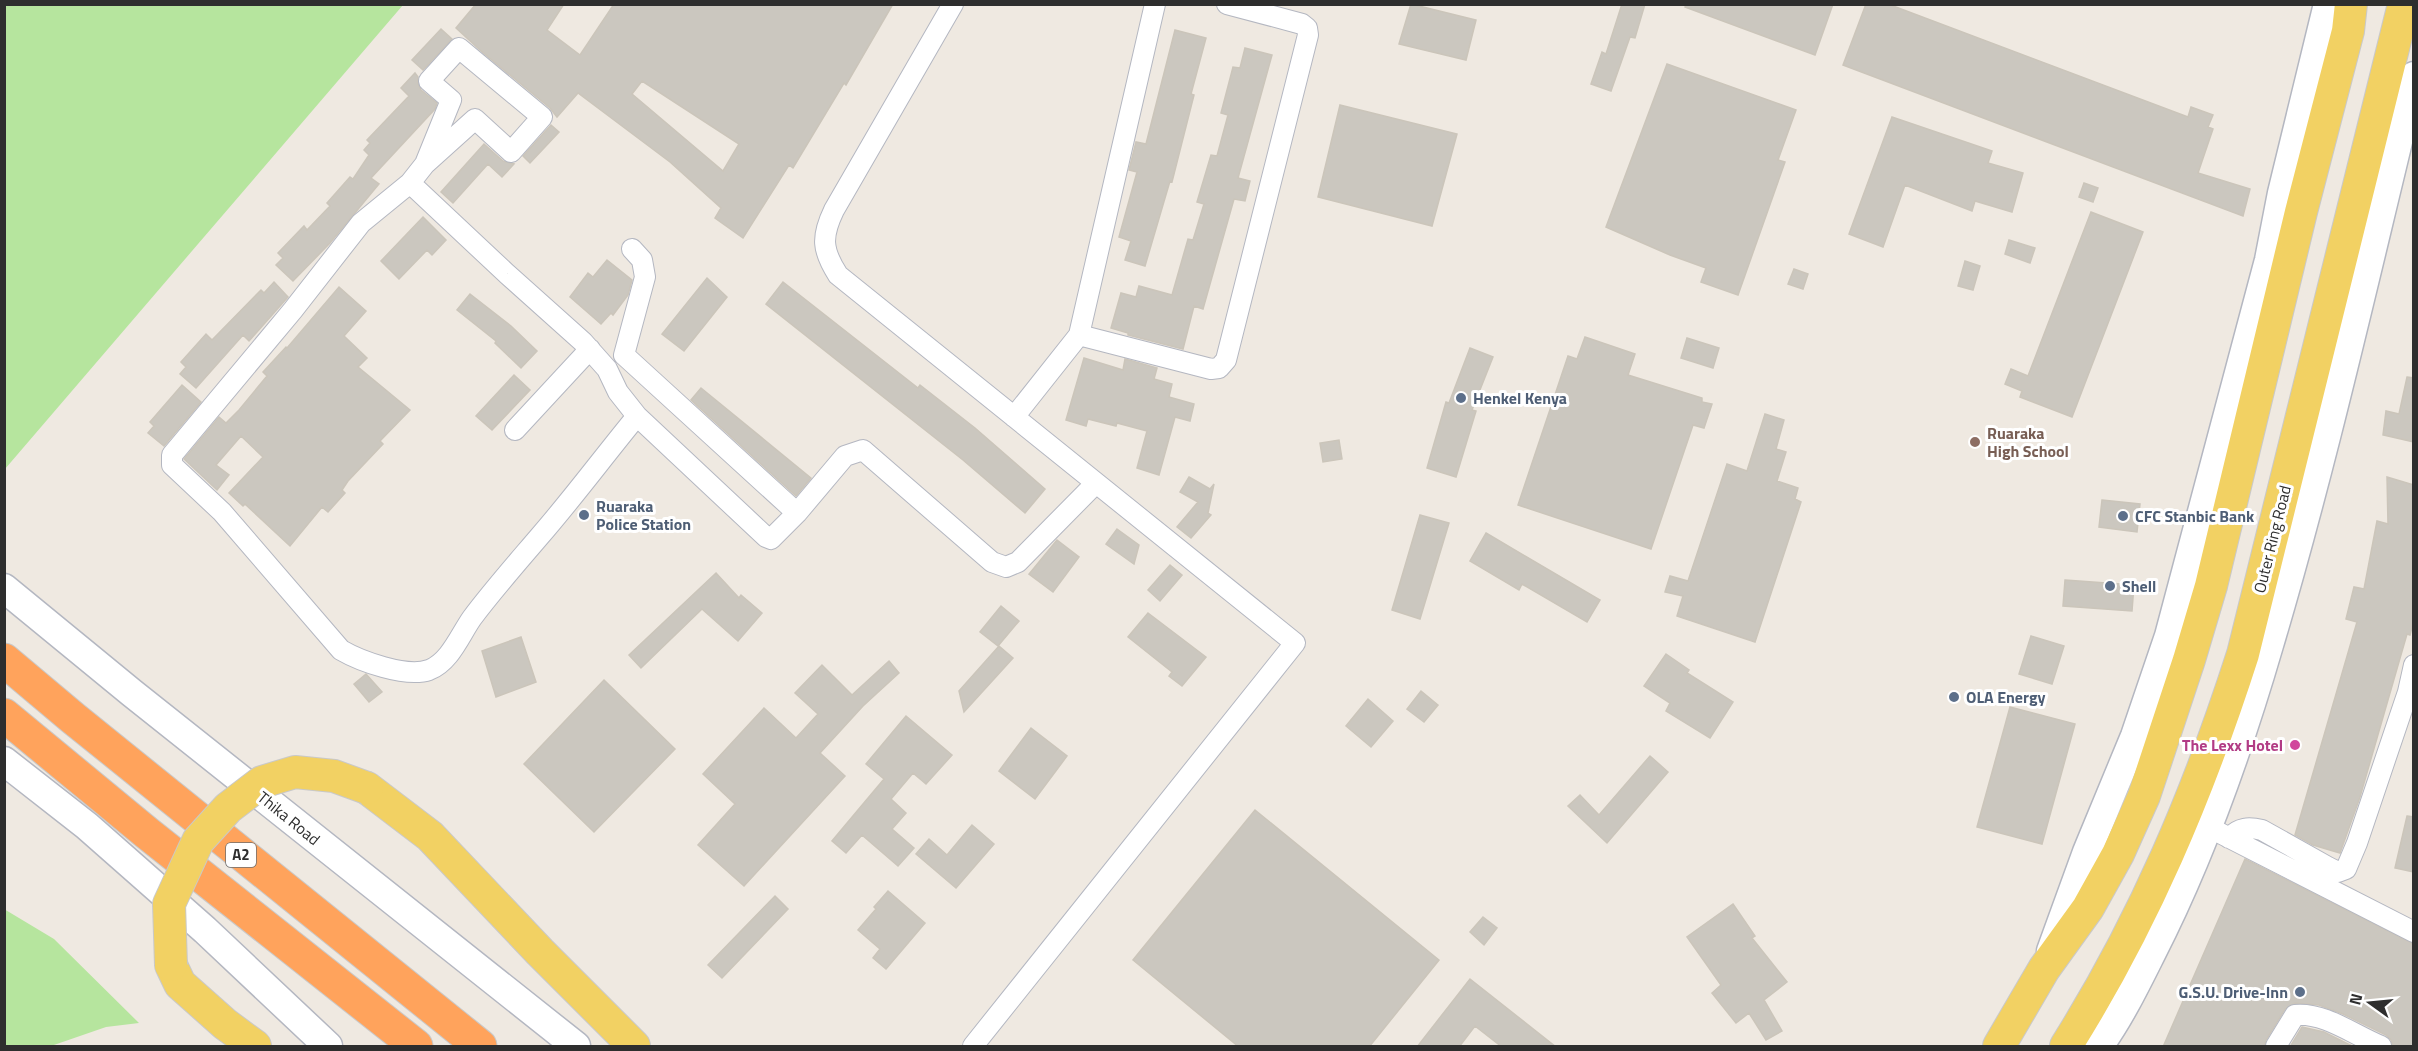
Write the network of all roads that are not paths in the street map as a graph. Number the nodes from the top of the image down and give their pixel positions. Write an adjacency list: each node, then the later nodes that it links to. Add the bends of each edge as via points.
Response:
1 (953, 4): 18 (street, via 834,210 826,226 824,244 838,275)
2 (1155, 4): 13 (street)
3 (1227, 4): 13 (street, via 1302,24 1308,35 1226,360 1219,368 1211,369)
4 (2328, 4): 30 (main road, via 2282,193 2270,260 2169,636 2135,736)
5 (2351, 4): 30 (main road, via 2348,31 2240,471 2186,670 2144,796 2118,854 2082,917)
6 (2404, 4): 39 (main road, Outer Ring Road, via 2243,654 2218,732 2149,897 2120,956)
7 (2414, 76): 28 (main road, Outer Ring Road, via 2292,571 2243,733)
8 (451, 100): 9 (street); 9 (street, via 429,81 459,48 542,117 511,152); 10 (street)
9 (475, 119): 10 (street)
10 (425, 164): 11 (street)
11 (410, 183): 14 (street); 17 (street, via 361,223 172,455 172,465 222,512 333,641 355,658 384,666 416,672 435,666 450,652 490,593)
12 (632, 249): 15 (street, via 642,260 645,277)
13 (1079, 335): 18 (street)
14 (590, 349): 16 (street); 19 (street)
15 (624, 355): 16 (street); 21 (street)
16 (607, 369): 17 (street, via 618,392)
17 (637, 416): 21 (street, via 765,537 771,539)
18 (1014, 417): 20 (street)
19 (515, 430)
20 (1096, 483): 21 (street, via 1018,562 1006,567 992,562 862,450 846,456); 37 (street, via 1294,644)
21 (797, 513)
22 (4, 588): 35 (main road, Thika Road)
23 (4, 660): 34 (highway, A2)
24 (2414, 665): 25 (street)
25 (2411, 693): 28 (street, via 2346,869 2338,872 2262,830)
26 (4, 715): 33 (highway, A2)
27 (4, 761): 32 (main road, via 87,826 205,930)
28 (2219, 832): 29 (street); 40 (main road, Outer Ring Road)
29 (2414, 932)
30 (2044, 969): 38 (main road)
31 (255, 1047): 36 (main road, bridge, via 180,984 171,965 169,904 198,841 228,808 262,783 295,772 334,776 367,788 430,836)
32 (328, 1047)
33 (416, 1047)
34 (480, 1047)
35 (576, 1047)
36 (634, 1047)
37 (973, 1047)
38 (1999, 1047)
39 (2066, 1047)
40 (2100, 1047)
41 (2276, 1047): 42 (street, via 2295,1015 2303,1015 2317,1016)
42 (2380, 1047)

